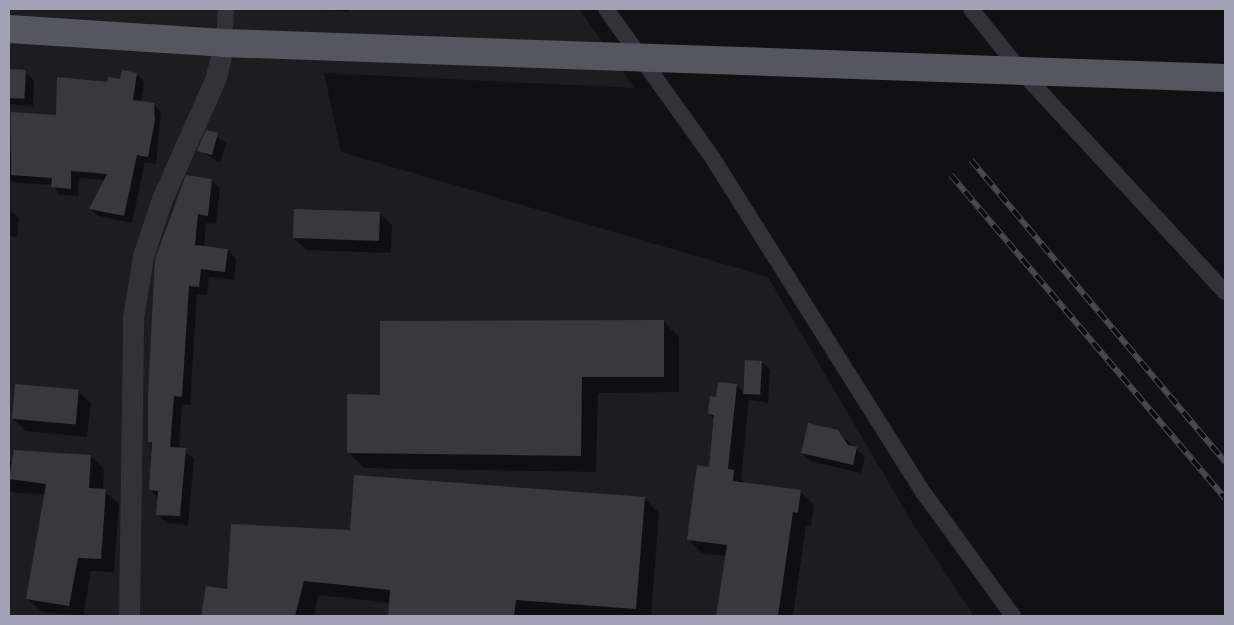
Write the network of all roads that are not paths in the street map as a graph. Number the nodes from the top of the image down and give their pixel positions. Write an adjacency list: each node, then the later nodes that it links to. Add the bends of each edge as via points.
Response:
1 (226, 9): 5 (street)
2 (606, 9): 6 (street)
3 (972, 9): 7 (street)
4 (9, 29): 5 (highway)
5 (224, 43): 6 (highway); 10 (street, via 216,77 162,199 143,256 133,318)
6 (641, 58): 7 (highway); 11 (street, via 710,154 923,492)
7 (1021, 71): 8 (highway); 9 (street)
8 (1225, 78)
9 (1225, 292)
10 (130, 616)
11 (1013, 616)

